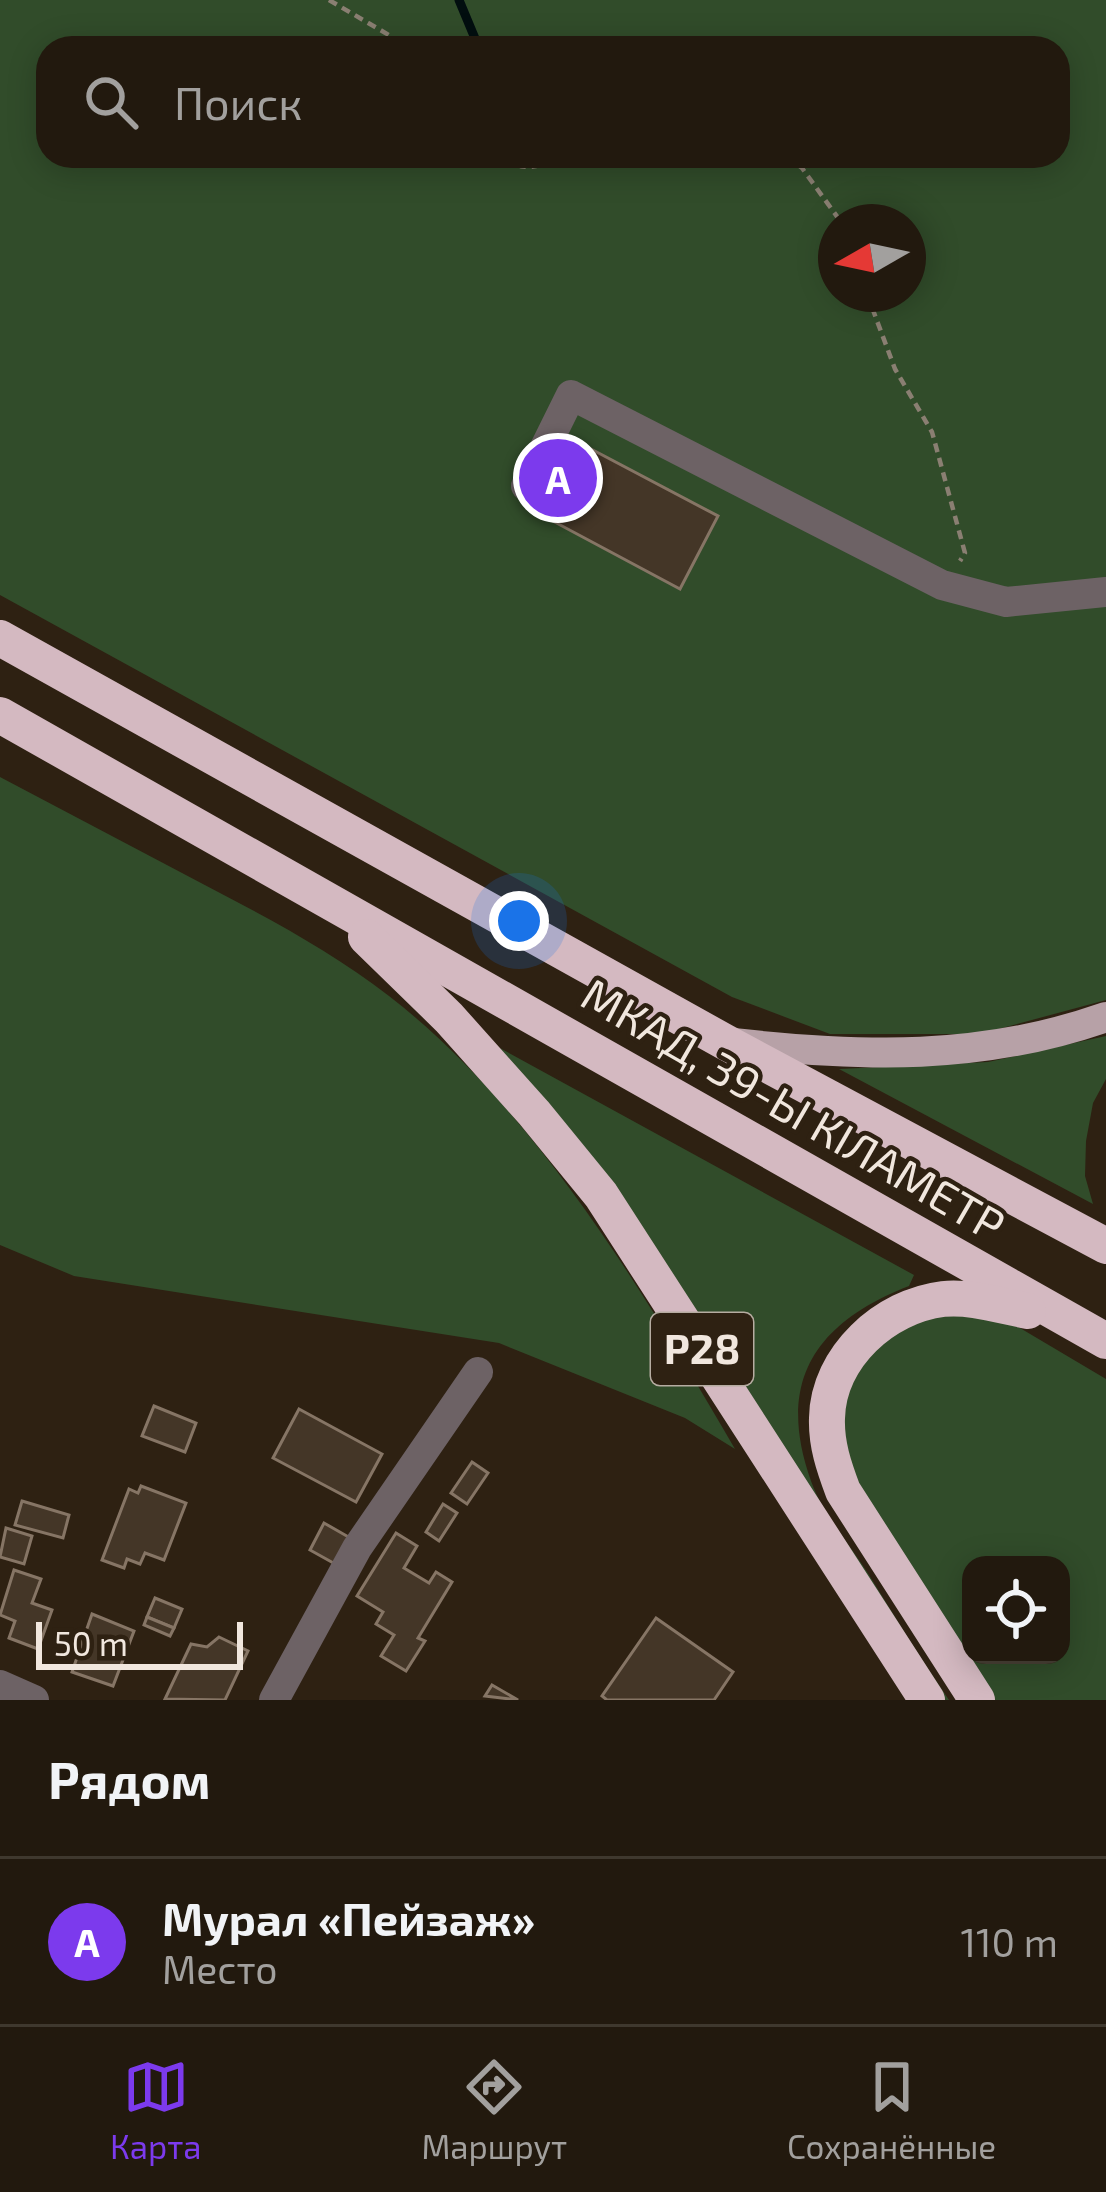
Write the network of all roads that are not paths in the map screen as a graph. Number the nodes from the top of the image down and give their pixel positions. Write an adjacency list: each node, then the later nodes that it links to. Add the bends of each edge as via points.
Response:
1 (526, 485): 2 (street, via 571,395 943,586 1006,602)
2 (1106, 592)
3 (0, 638): 7 (highway, МКАД, 39-Ы КІЛАМЕТР)
4 (0, 715): 5 (highway, МКАД, 39-Ы КІЛАМЕТР)
5 (328, 900): 9 (highway, МКАД, 39-Ы КІЛАМЕТР); 15 (highway, Р28, via 449,1018 601,1195)
6 (1106, 1017): 7 (main road, via 989,1048 821,1052)
7 (725, 1042): 8 (highway, МКАД, 39-Ы КІЛАМЕТР)
8 (1106, 1246)
9 (1058, 1317): 10 (highway, МКАД, 39-Ы КІЛАМЕТР); 16 (highway, via 944,1299 902,1310 860,1340 829,1398 829,1452 843,1491)
10 (1106, 1341)
11 (478, 1372): 14 (street, via 356,1548)
12 (0, 1685): 13 (street)
13 (34, 1700)
14 (274, 1700)
15 (927, 1700)
16 (977, 1700)

